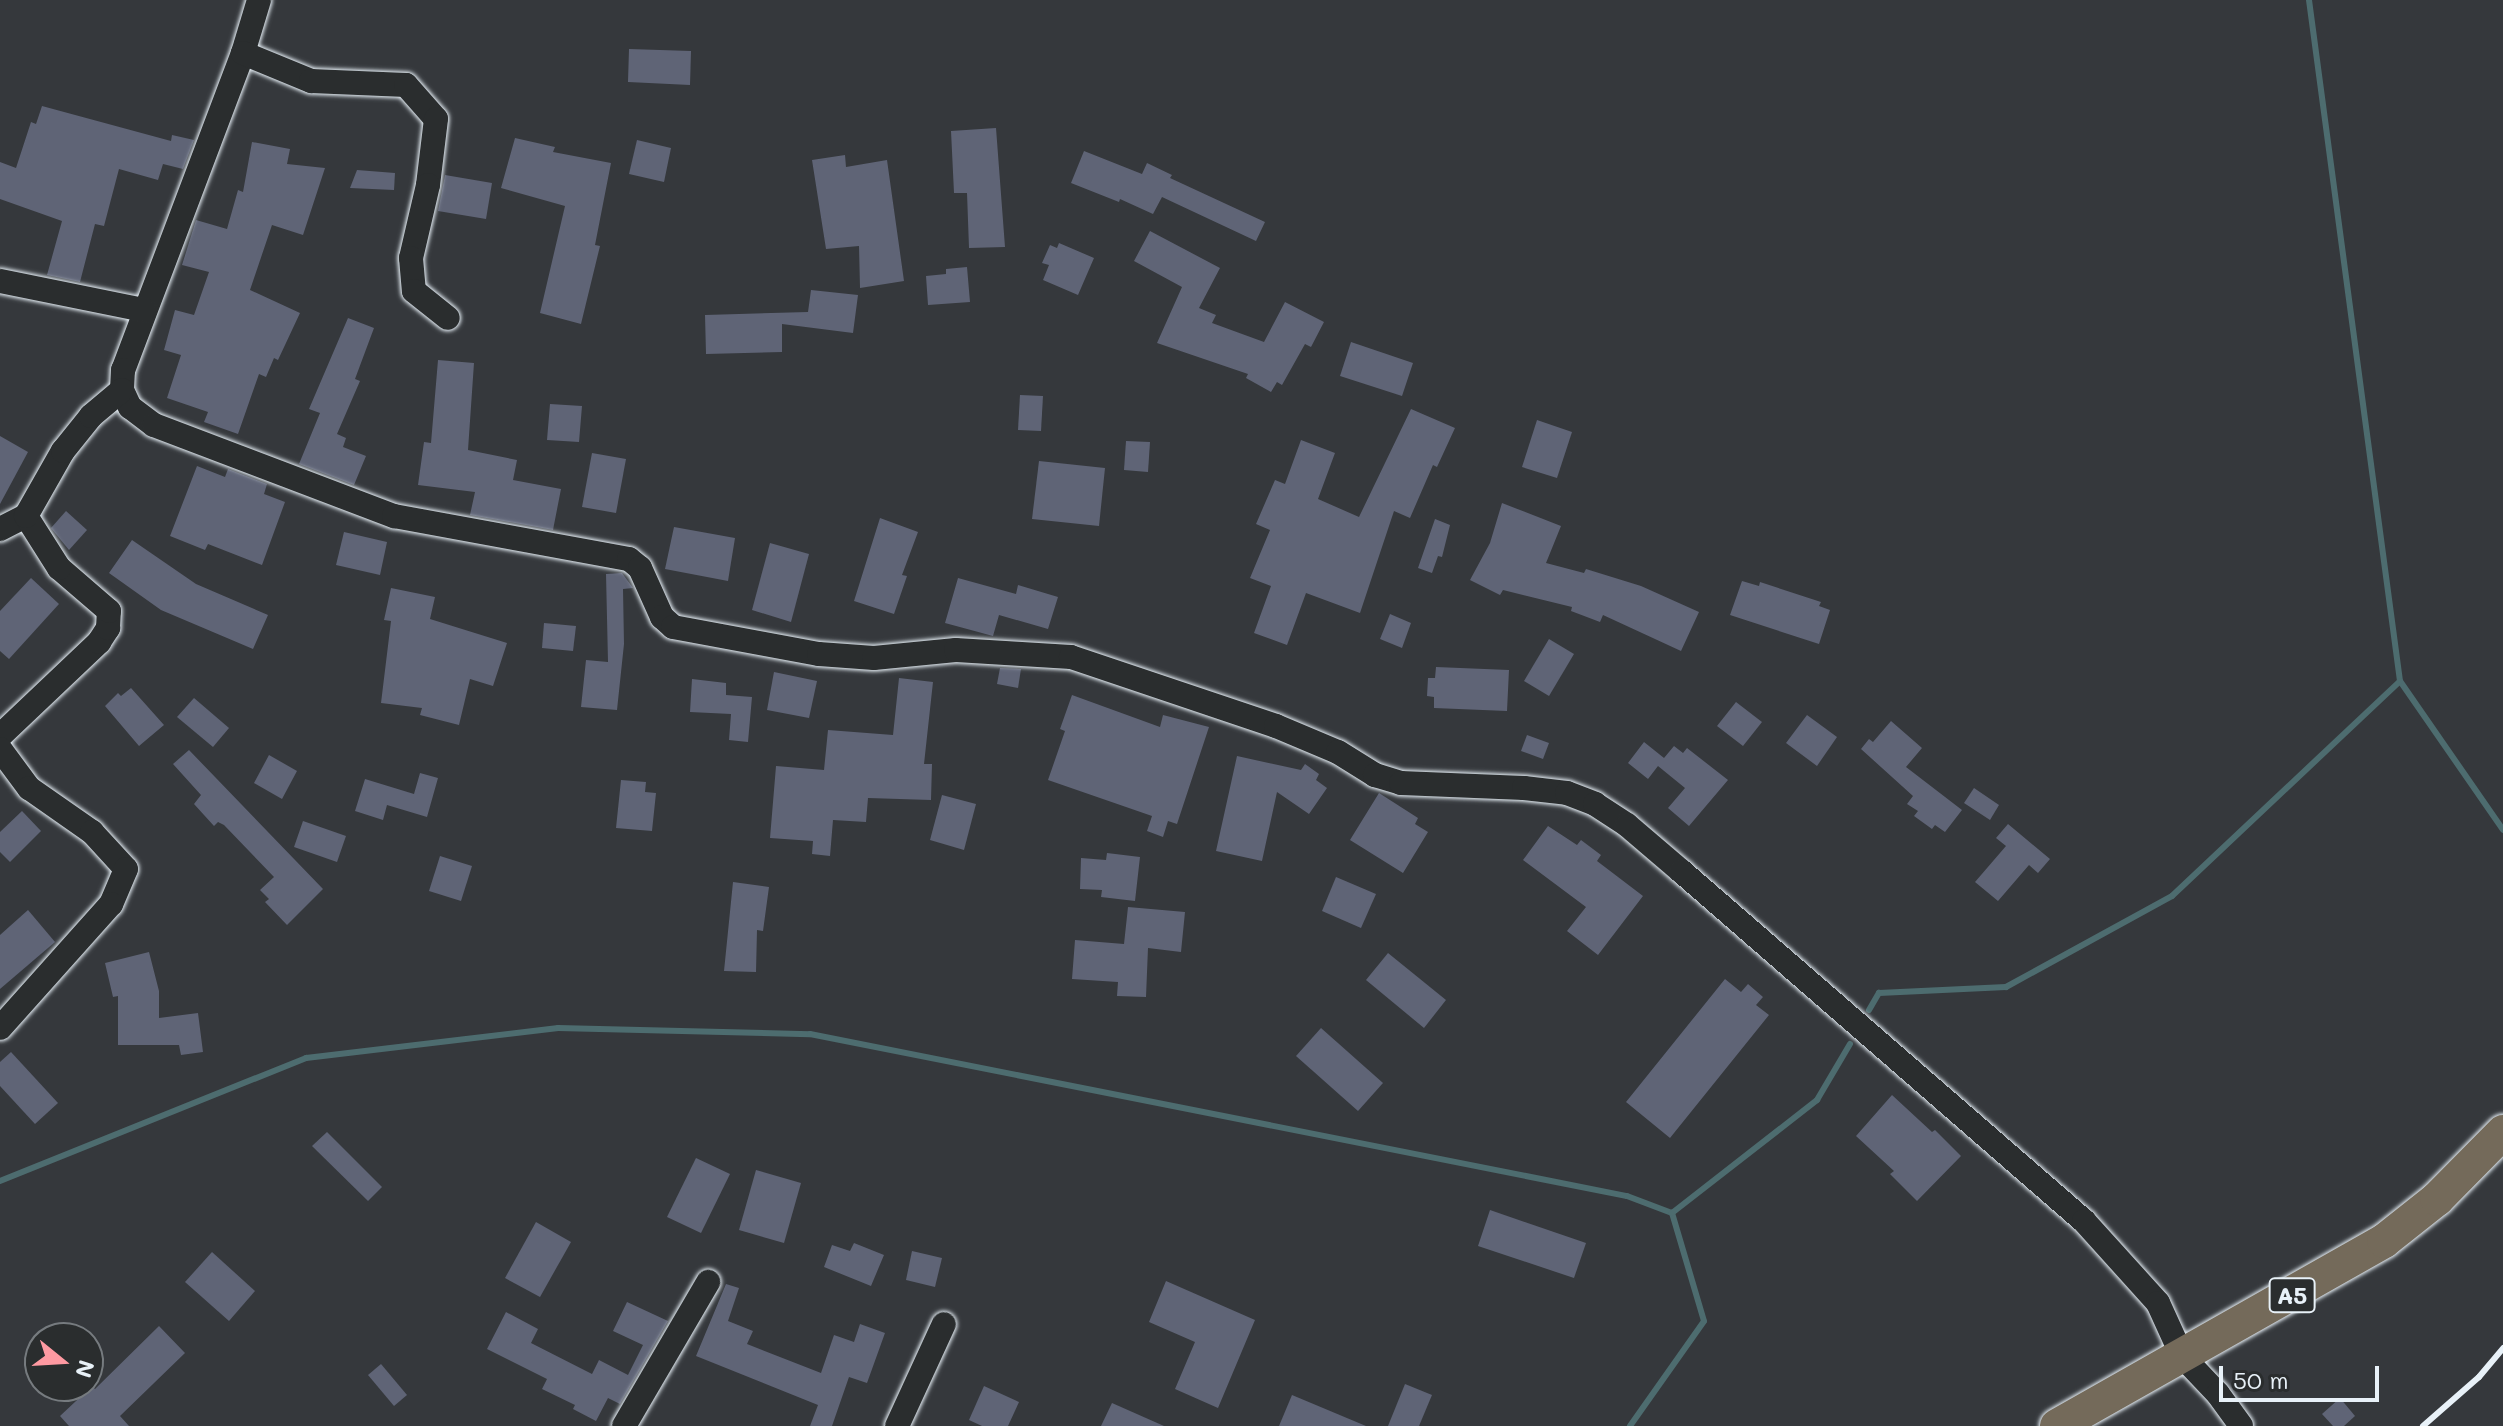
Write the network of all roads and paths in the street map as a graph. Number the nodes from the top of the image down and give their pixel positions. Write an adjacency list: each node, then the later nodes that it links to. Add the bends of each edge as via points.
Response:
1 (259, 0): 2 (street)
2 (243, 53): 4 (street); 5 (street, via 311,81 406,85 436,119 411,258 414,291)
3 (0, 281): 4 (street)
4 (144, 310): 6 (street, via 123,370)
5 (448, 318)
6 (122, 390): 7 (street, via 91,416 63,451); 15 (street, via 130,407 154,425 394,516 629,559 640,568 662,617 673,627 819,654 874,658 956,650 1071,657 1276,726 1401,783 1524,788 1567,793 1595,804 1681,871 2084,1221 2158,1303)
7 (26, 516): 8 (street); 9 (street, via 59,568 98,600 111,619 99,642)
8 (0, 529)
9 (0, 736)
10 (0, 749): 11 (street, via 29,788 92,832 126,869 111,904)
11 (0, 1028)
12 (2503, 1132): 15 (highway, A5, via 2437,1199 2384,1241)
13 (708, 1282): 16 (street)
14 (944, 1324): 17 (street)
15 (2182, 1356): 18 (highway, A5); 19 (street)
16 (624, 1426)
17 (897, 1426)
18 (2057, 1426)
19 (2241, 1426)

